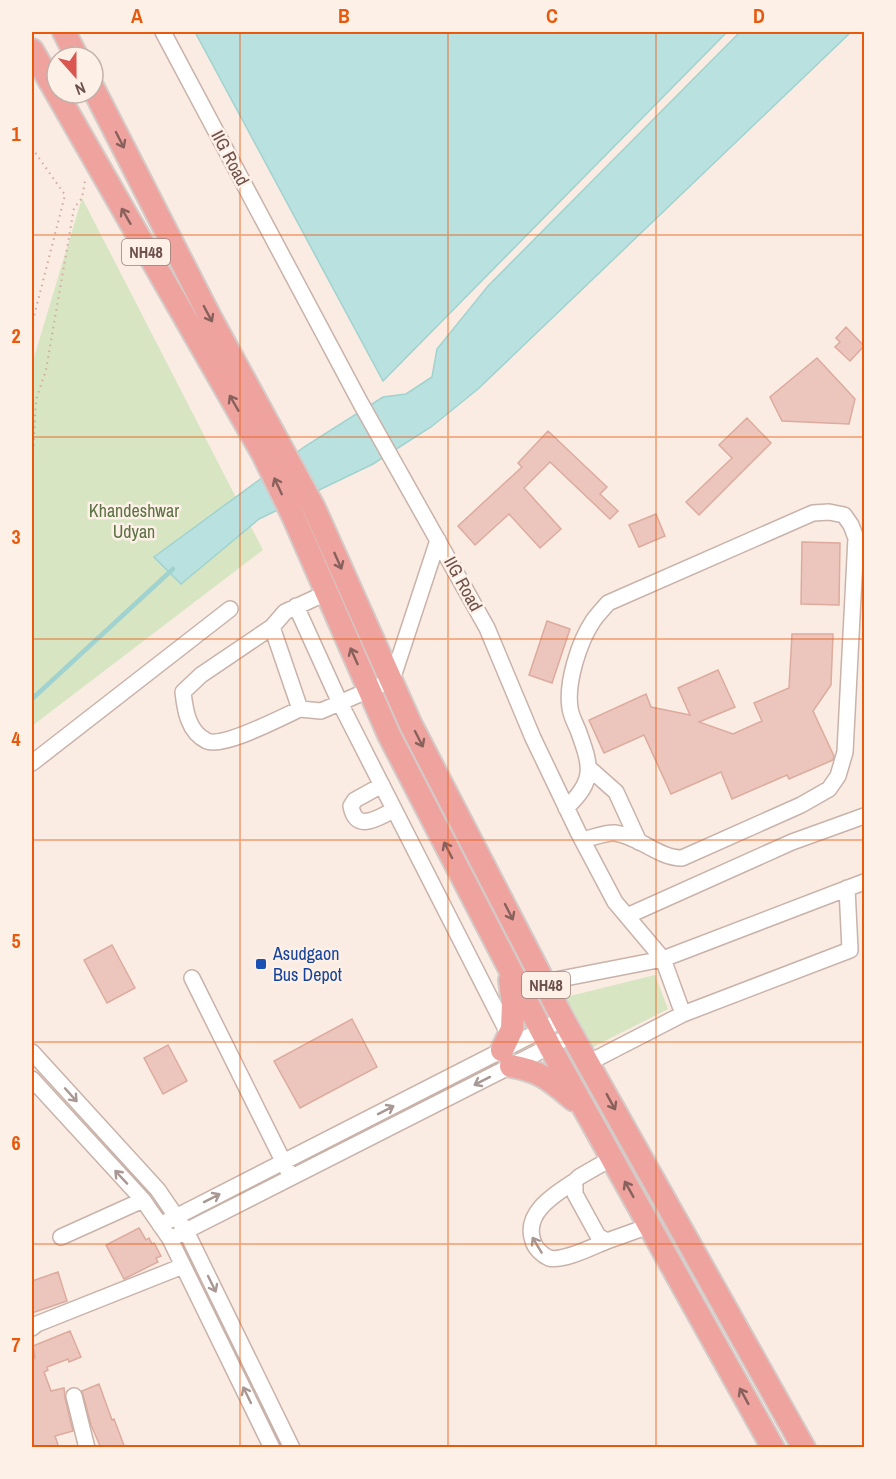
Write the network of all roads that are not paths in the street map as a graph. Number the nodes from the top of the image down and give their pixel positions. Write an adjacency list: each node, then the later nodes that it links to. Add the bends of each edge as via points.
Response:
1 (163, 32): 5 (street, IIG Road)
2 (32, 50): 4 (highway, NH48, one-way to 2, via 90,155)
3 (102, 105): 4 (highway, NH48, one-way to 4, via 210,317)
4 (272, 450): 6 (highway, NH48, one-way to 4, via 294,518); 10 (highway, NH48, one-way to 10, via 314,508)
5 (438, 540): 10 (street); 17 (street, IIG Road, via 487,628)
6 (326, 593): 7 (street); 11 (highway, NH48, one-way to 6)
7 (296, 606): 9 (street); 12 (street)
8 (230, 609): 14 (street)
9 (272, 627): 13 (street); 13 (street, via 201,675 183,692 185,711 192,727 207,741 222,742)
10 (392, 680): 11 (street); 28 (highway, NH48, one-way to 28)
11 (369, 690): 12 (street); 26 (highway, NH48, one-way to 11)
12 (340, 703): 13 (street, via 321,711); 16 (street)
13 (300, 709)
14 (32, 764)
15 (589, 768): 17 (street, via 587,783); 21 (street, via 616,792); 21 (street, via 570,710 569,687 592,621 608,603 813,513 844,515 856,538 845,752 838,776 829,789 801,805 682,858 668,856)
16 (382, 785): 18 (street); 18 (street, via 355,800 351,806 355,818 367,822)
17 (566, 808): 20 (street, IIG Road)
18 (394, 810): 32 (street)
19 (864, 816): 24 (street, via 792,843)
20 (582, 840): 21 (street, via 614,832); 24 (street, IIG Road, via 615,902)
21 (639, 842)
22 (864, 882): 23 (street)
23 (848, 888): 25 (street); 29 (street, via 850,950)
24 (627, 916): 25 (street, IIG Road)
25 (663, 959): 28 (street); 29 (street, IIG Road)
26 (508, 965): 31 (highway, NH48); 32 (highway, via 513,1004)
27 (192, 978): 38 (street)
28 (545, 982): 30 (highway, NH48)
29 (684, 1014): 34 (street)
30 (567, 1027): 31 (street); 34 (highway, NH48)
31 (546, 1038): 32 (street); 36 (highway, NH48)
32 (507, 1051): 36 (highway); 38 (street, one-way to 32); 39 (street, one-way to 39)
33 (32, 1052): 42 (street, one-way to 42, via 158,1190)
34 (588, 1063): 56 (highway, NH48, one-way to 56)
35 (32, 1079): 41 (street, one-way to 35)
36 (584, 1108): 37 (highway, NH48)
37 (612, 1158): 40 (street); 44 (highway, NH48, one-way to 37)
38 (284, 1162): 39 (street); 42 (street, one-way to 38)
39 (291, 1178): 45 (street)
40 (575, 1181): 48 (street, via 575,1194 588,1219 598,1236); 48 (street, one-way to 40, via 560,1258 549,1258 533,1243 533,1219 540,1208)
41 (143, 1200): 43 (street); 46 (street)
42 (176, 1217): 43 (street); 45 (street)
43 (160, 1225): 47 (street)
44 (649, 1226): 48 (street); 55 (highway, NH48, one-way to 44)
45 (186, 1231): 47 (street); 54 (street, one-way to 54)
46 (62, 1237)
47 (170, 1239): 49 (street)
48 (607, 1241)
49 (183, 1266): 50 (street); 53 (street, one-way to 49)
50 (32, 1328)
51 (74, 1396): 52 (street)
52 (87, 1448)
53 (272, 1448)
54 (292, 1448)
55 (773, 1448)
56 (804, 1448)

